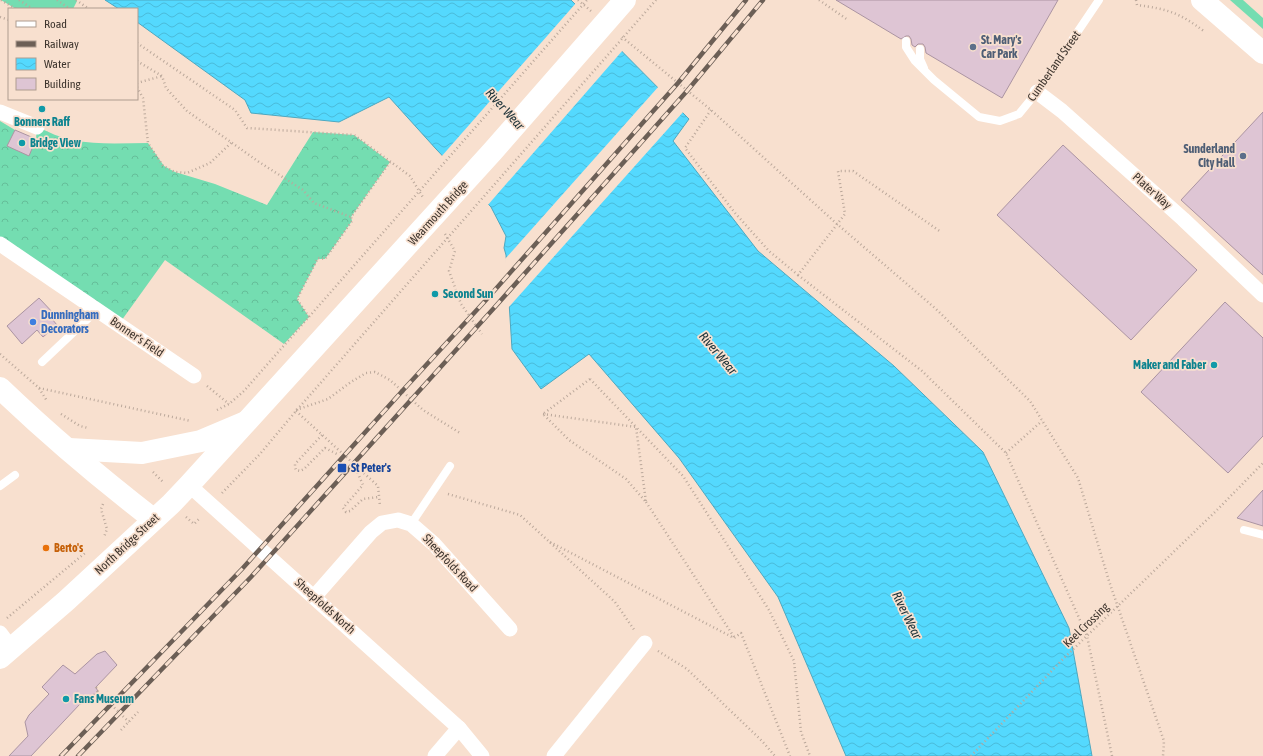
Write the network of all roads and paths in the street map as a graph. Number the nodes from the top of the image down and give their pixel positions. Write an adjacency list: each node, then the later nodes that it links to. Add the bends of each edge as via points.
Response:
1 (1, 0): 14 (path)
2 (20, 0): 15 (path)
3 (57, 0): 16 (path)
4 (76, 0): 17 (path)
5 (578, 0): 18 (path)
6 (587, 0): 46 (path)
7 (625, 0): 58 (main road, Wearmouth Bridge, via 492,152)
8 (656, 0): 54 (path)
9 (819, 0): 19 (path)
10 (1104, 0): 13 (lane)
11 (1136, 0): 20 (path, via 1137,5 1175,13)
12 (1202, 0): 25 (main road)
13 (1097, 2): 31 (lane, Cumberland Street)
14 (14, 8)
15 (32, 8)
16 (69, 8)
17 (88, 8)
18 (596, 15)
19 (848, 20)
20 (1208, 34)
21 (620, 35): 32 (path)
22 (906, 41): 28 (lane, via 906,47 915,61)
23 (138, 44): 36 (path, via 235,110 246,128 354,135)
24 (920, 50): 28 (lane, via 920,59 924,67)
25 (1263, 53)
26 (138, 62): 27 (path)
27 (162, 76): 29 (path); 35 (path, via 166,88 187,111)
28 (936, 81): 31 (lane, Cumberland Street, via 979,117 1000,121 1019,114)
29 (138, 83)
30 (138, 89): 35 (path, via 142,98 148,143 164,166 176,172 187,173 210,163)
31 (1037, 92): 44 (street, Plater Way, via 1062,110)
32 (711, 110): 39 (path); 43 (path, via 685,148 769,252)
33 (0, 112): 34 (street)
34 (37, 127)
35 (232, 142): 38 (path, via 304,190 314,204)
36 (390, 162): 37 (path, via 410,176); 38 (path)
37 (426, 203)
38 (350, 217): 46 (path, via 352,221 325,259 318,258 297,299)
39 (837, 224): 41 (path, via 845,214 838,171 853,171); 43 (path); 57 (path, via 936,309 1030,401)
40 (443, 230): 47 (path, via 455,251 449,272 460,304)
41 (940, 232)
42 (0, 244): 45 (street, Bonner's Field)
43 (798, 275): 65 (path, via 922,371)
44 (1263, 295)
45 (97, 310): 49 (lane); 50 (street, Bonner's Field)
46 (309, 317): 50 (path, via 244,391 228,404)
47 (482, 334)
48 (0, 354): 52 (path)
49 (42, 362)
50 (194, 376)
51 (0, 388): 64 (main road)
52 (39, 388): 53 (path); 59 (path)
53 (49, 404)
54 (296, 411): 62 (path, via 328,399 366,373 376,372 390,380 423,410); 63 (path)
55 (59, 413): 61 (path, via 80,426)
56 (543, 414): 60 (path); 60 (path, via 590,379); 76 (path, via 568,440 626,479)
57 (1042, 421): 65 (path); 105 (path, via 1078,478 1108,581 1164,741)
58 (246, 422): 64 (main road, via 201,441 142,453); 71 (main road, North Bridge Street)
59 (197, 423)
60 (636, 427): 76 (path); 102 (path, via 683,476 769,610 794,661 801,732)
61 (92, 429)
62 (460, 433)
63 (322, 435): 66 (path, via 295,464 296,470 304,469 325,448); 75 (path, via 378,486)
64 (68, 449): 73 (main road)
65 (1006, 453): 104 (path, via 1087,636)
66 (339, 454)
67 (1263, 463): 103 (path, Keel Crossing, via 1062,660)
68 (450, 466): 74 (lane)
69 (356, 468): 75 (path, via 363,486 344,506 346,512 363,499)
70 (15, 475): 72 (lane)
71 (189, 485): 77 (main road, North Bridge Street); 85 (street, Sheepfolds North)
72 (0, 486)
73 (112, 488): 77 (main road); 82 (path, via 101,509 107,529)
74 (435, 490): 79 (lane); 83 (path, via 520,515)
75 (379, 497): 78 (path)
76 (646, 502): 87 (path)
77 (153, 519): 88 (main road, North Bridge Street, via 66,601)
78 (382, 523): 79 (street, via 398,520); 85 (street, via 370,532)
79 (411, 524): 86 (street, Sheepfolds Road, via 434,544)
80 (1244, 530): 81 (lane)
81 (1263, 535)
82 (103, 538)
83 (547, 540): 87 (path); 89 (path, via 615,602)
84 (91, 548): 88 (path)
85 (314, 597): 95 (street, Sheepfolds North)
86 (510, 629)
87 (734, 638): 101 (path, via 741,633)
88 (4, 640)
89 (645, 643): 99 (street); 100 (path, via 687,669)
90 (96, 687): 91 (path)
91 (98, 692): 92 (path); 94 (path)
92 (80, 704)
93 (138, 712): 94 (path)
94 (129, 722): 96 (path)
95 (459, 728): 97 (street); 98 (street, Sheepfolds North)
96 (121, 730)
97 (435, 756)
98 (482, 756)
99 (554, 756)
100 (775, 756)
101 (790, 756)
102 (810, 756)
103 (971, 756)
104 (1112, 756)
105 (1163, 756)

